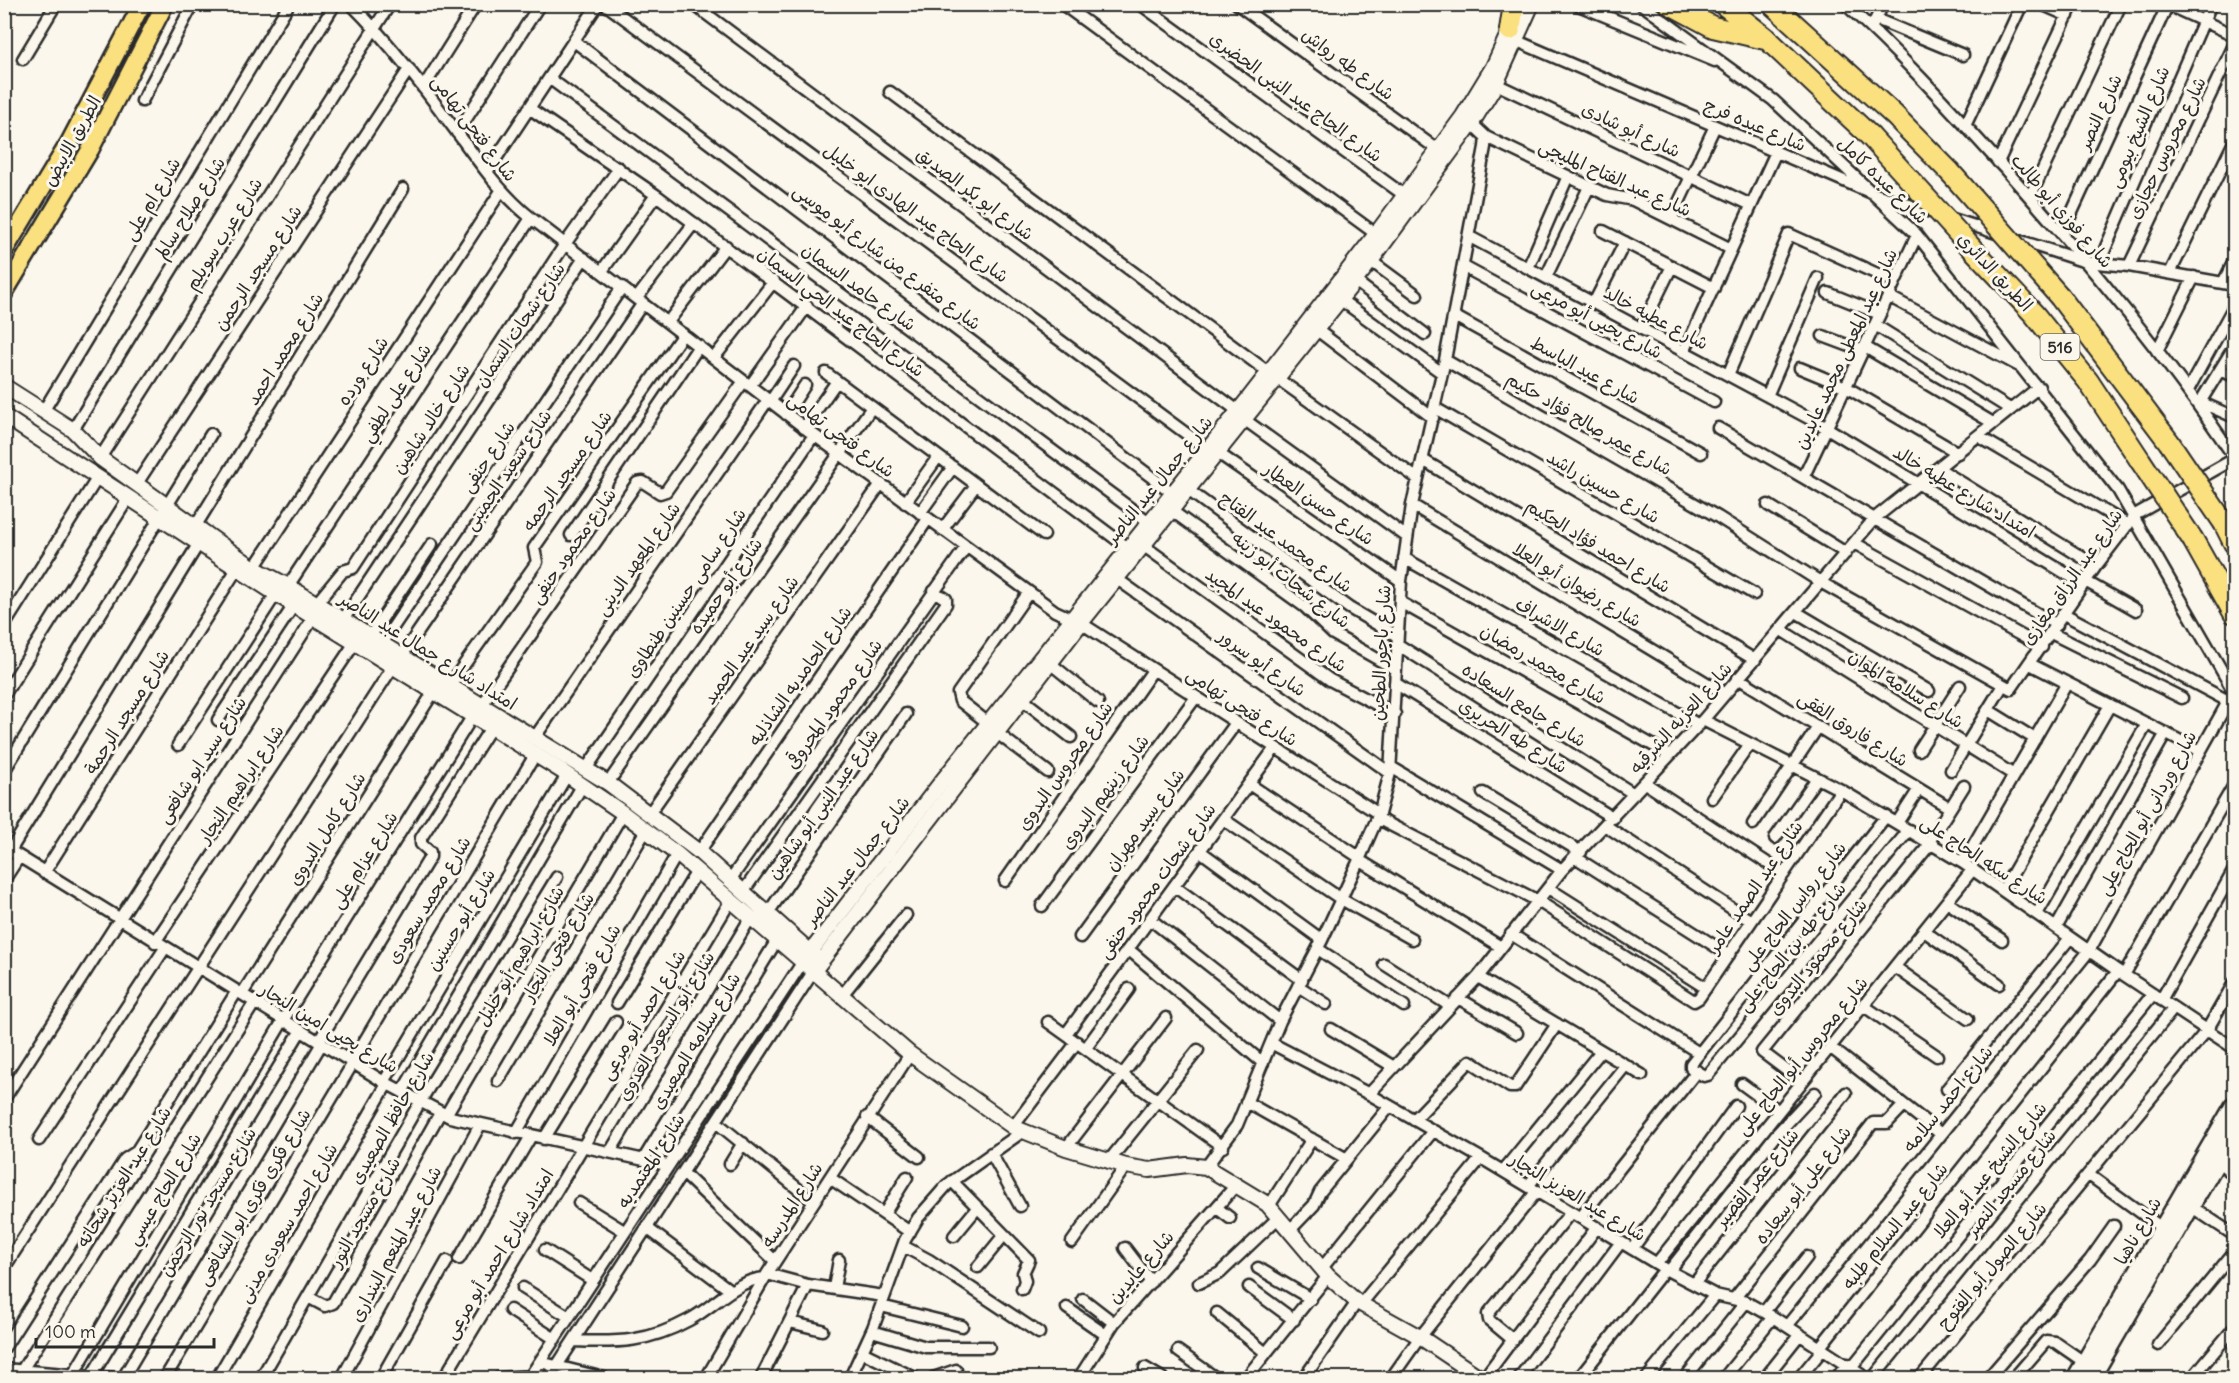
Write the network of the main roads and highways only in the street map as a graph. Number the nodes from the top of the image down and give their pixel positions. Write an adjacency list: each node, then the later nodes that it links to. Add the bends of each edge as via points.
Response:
1 (142, 4): 9 (main road, الطريق الابيض, via 69,143)
2 (165, 4): 10 (main road, الطريق الابيض, via 90,150)
3 (1512, 4): 7 (highway)
4 (1670, 4): 8 (highway, via 1713,27)
5 (1723, 4): 8 (highway, الطريق الدائري / 516)
6 (1779, 8): 11 (highway, الطريق الدائري / 516, bridge, via 1950,172 2060,297 2169,442)
7 (1510, 39)
8 (1767, 39): 12 (highway, الطريق الدائري / 516, bridge, via 1870,136 2034,314 2088,381 2193,540)
9 (4, 251)
10 (4, 293)
11 (2235, 543)
12 (2235, 613)
13 (2235, 1104): 15 (main road, شارع ناهيا)
14 (2235, 1133): 16 (main road, شارع ناهيا)
15 (2075, 1378)
16 (2092, 1378)

